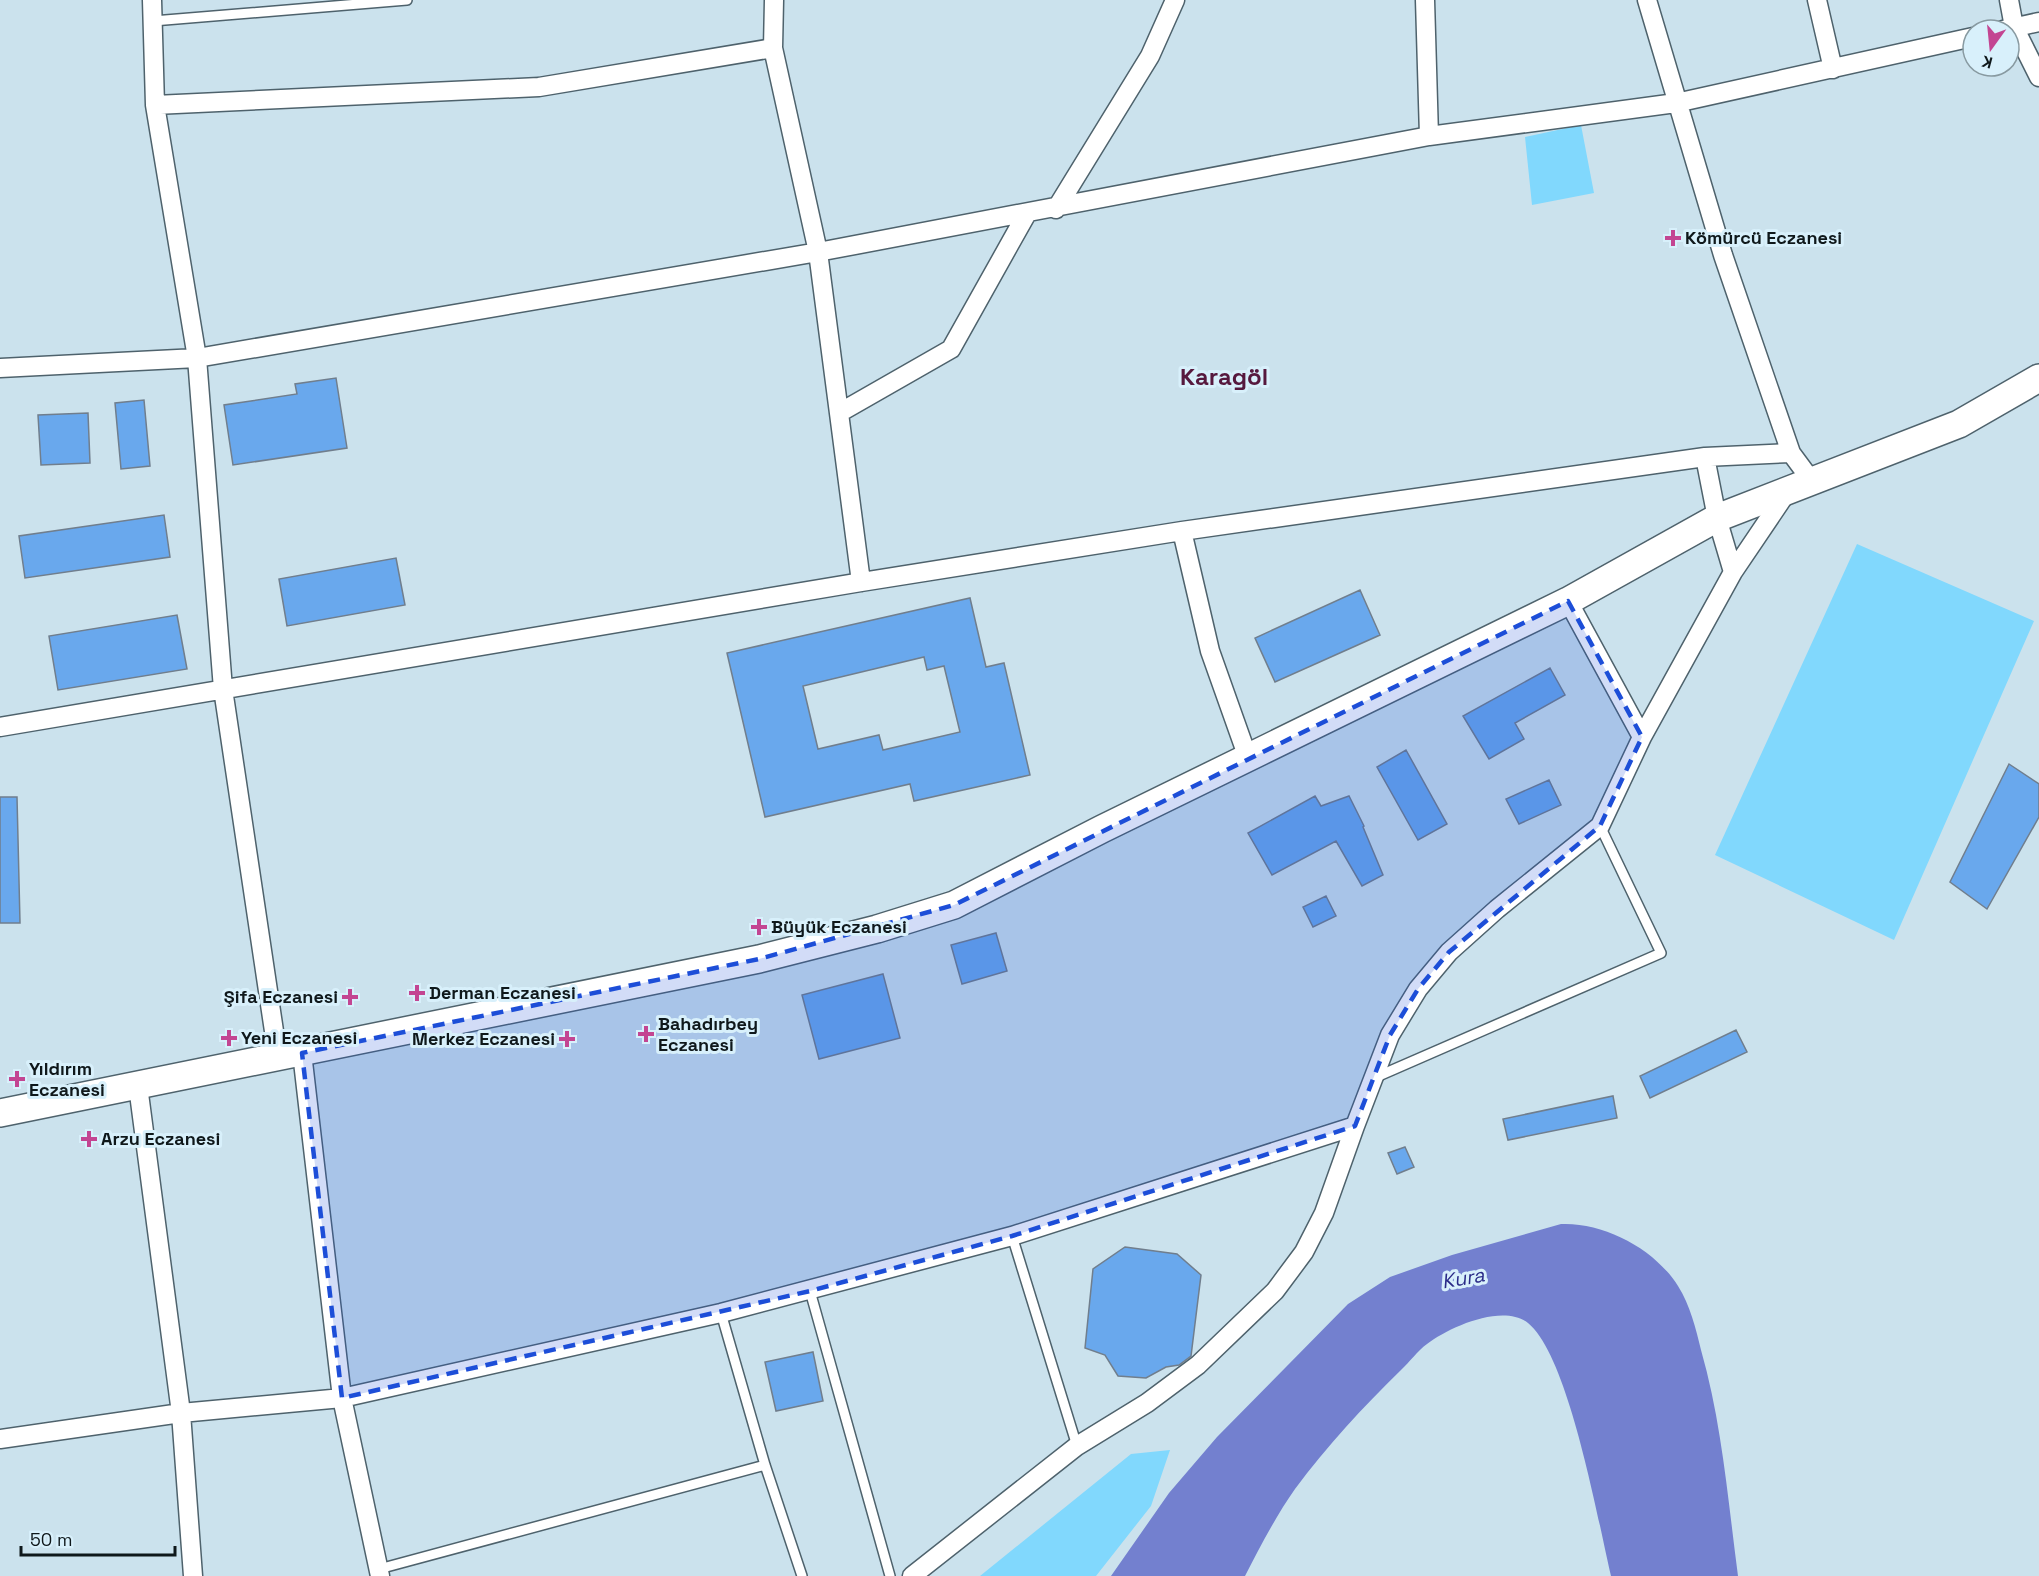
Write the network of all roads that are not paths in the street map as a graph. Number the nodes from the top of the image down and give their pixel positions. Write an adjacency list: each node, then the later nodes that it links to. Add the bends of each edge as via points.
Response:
1 (152, 0): 10 (street)
2 (407, 0): 10 (lane)
3 (774, 0): 14 (street)
4 (1175, 0): 21 (street, via 1150,56)
5 (1425, 0): 20 (street)
6 (1647, 0): 18 (street)
7 (1817, 0): 16 (street)
8 (2009, 0): 9 (street)
9 (2008, 18)
10 (153, 21): 19 (street)
11 (2039, 22): 12 (street)
12 (2021, 26)
13 (1961, 40): 16 (street)
14 (773, 48): 19 (street, via 539,87); 23 (street)
15 (2021, 49): 17 (street)
16 (1833, 69): 18 (street)
17 (2039, 77)
18 (1676, 103): 20 (street); 28 (street)
19 (155, 105): 24 (street)
20 (1429, 136): 21 (street)
21 (1056, 209): 22 (street)
22 (1026, 215): 23 (street); 27 (street, via 951,349)
23 (818, 252): 24 (street); 27 (street)
24 (197, 358): 25 (street); 37 (street)
25 (0, 368)
26 (2039, 378): 30 (main road, via 1959,424)
27 (839, 413): 35 (street)
28 (1791, 453): 29 (street); 30 (street)
29 (1705, 457): 32 (street); 33 (street)
30 (1811, 480): 31 (main road)
31 (1787, 492): 32 (main road); 34 (street)
32 (1718, 518): 34 (street); 36 (main road)
33 (1182, 531): 35 (street); 40 (street, via 1210,651)
34 (1733, 572): 39 (street)
35 (861, 582): 37 (street)
36 (1568, 601): 39 (street); 40 (main road)
37 (223, 689): 38 (street); 42 (street)
38 (0, 727)
39 (1642, 737): 41 (street)
40 (1248, 758): 42 (main road, via 954,904 888,926 759,959)
41 (1600, 826): 43 (street, via 1449,952 1418,989 1390,1035); 43 (lane, via 1661,953)
42 (290, 1056): 44 (main road); 50 (street)
43 (1371, 1080): 46 (street)
44 (138, 1086): 45 (main road); 51 (street)
45 (0, 1113)
46 (1355, 1126): 47 (street); 53 (street, via 1324,1213 1304,1252 1275,1291 1198,1365 1147,1403)
47 (1012, 1236): 48 (street); 53 (lane)
48 (810, 1291): 49 (street); 58 (lane)
49 (721, 1313): 50 (street); 54 (lane)
50 (342, 1398): 51 (street); 55 (street)
51 (181, 1413): 52 (street); 56 (street)
52 (0, 1439)
53 (1077, 1446): 59 (street)
54 (765, 1465): 55 (lane); 57 (lane)
55 (380, 1572)
56 (193, 1576)
57 (802, 1576)
58 (891, 1576)
59 (912, 1576)

